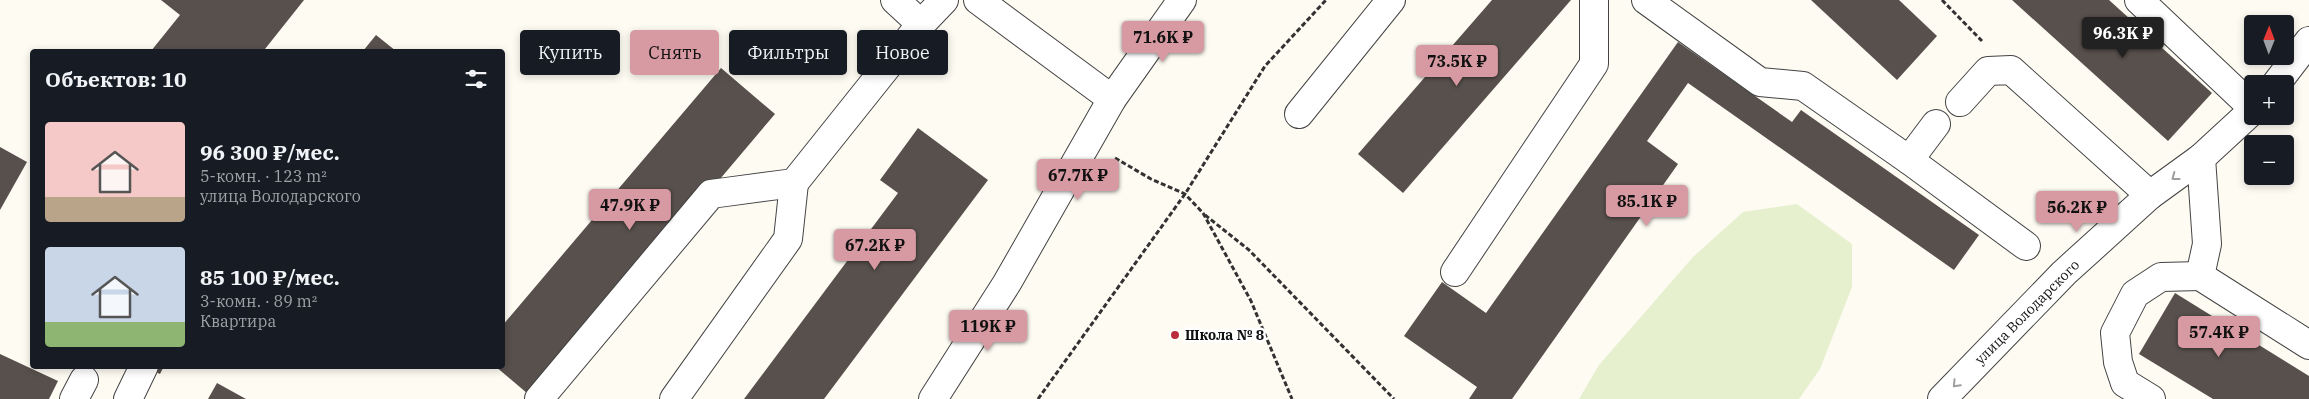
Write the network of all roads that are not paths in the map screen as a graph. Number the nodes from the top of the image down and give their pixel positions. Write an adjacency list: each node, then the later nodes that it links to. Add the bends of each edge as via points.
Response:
1 (895, 0): 9 (street)
2 (944, 0): 9 (street)
3 (978, 0): 12 (street)
4 (1182, 0): 12 (street)
5 (1391, 0): 15 (street)
6 (1594, 0): 23 (street, via 1594,64)
7 (1646, 0): 19 (street, via 1760,82 1802,86)
8 (2139, 0): 13 (street)
9 (921, 24): 20 (street)
10 (2309, 41): 11 (street)
11 (2283, 75)
12 (1112, 99): 30 (street, via 1007,283)
13 (2244, 99)
14 (1960, 102): 21 (street, via 1988,71 2011,70)
15 (1299, 114)
16 (2244, 118): 18 (street, улица Володарского)
17 (1936, 124): 19 (street)
18 (2201, 158): 21 (street, улица Володарского, one-way to 21); 24 (street, via 2206,244)
19 (1909, 160): 22 (street)
20 (794, 183): 28 (street, via 711,194); 29 (street, via 788,239)
21 (2150, 195): 31 (street, улица Володарского, one-way to 31, via 2064,274)
22 (2026, 246)
23 (1455, 272)
24 (2200, 276): 25 (street); 32 (street, via 2161,278 2135,294 2115,333 2118,362 2125,383)
25 (2309, 345)
26 (143, 369): 27 (street)
27 (128, 399)
28 (539, 399)
29 (674, 399)
30 (933, 399)
31 (1942, 399)
32 (2151, 399)

